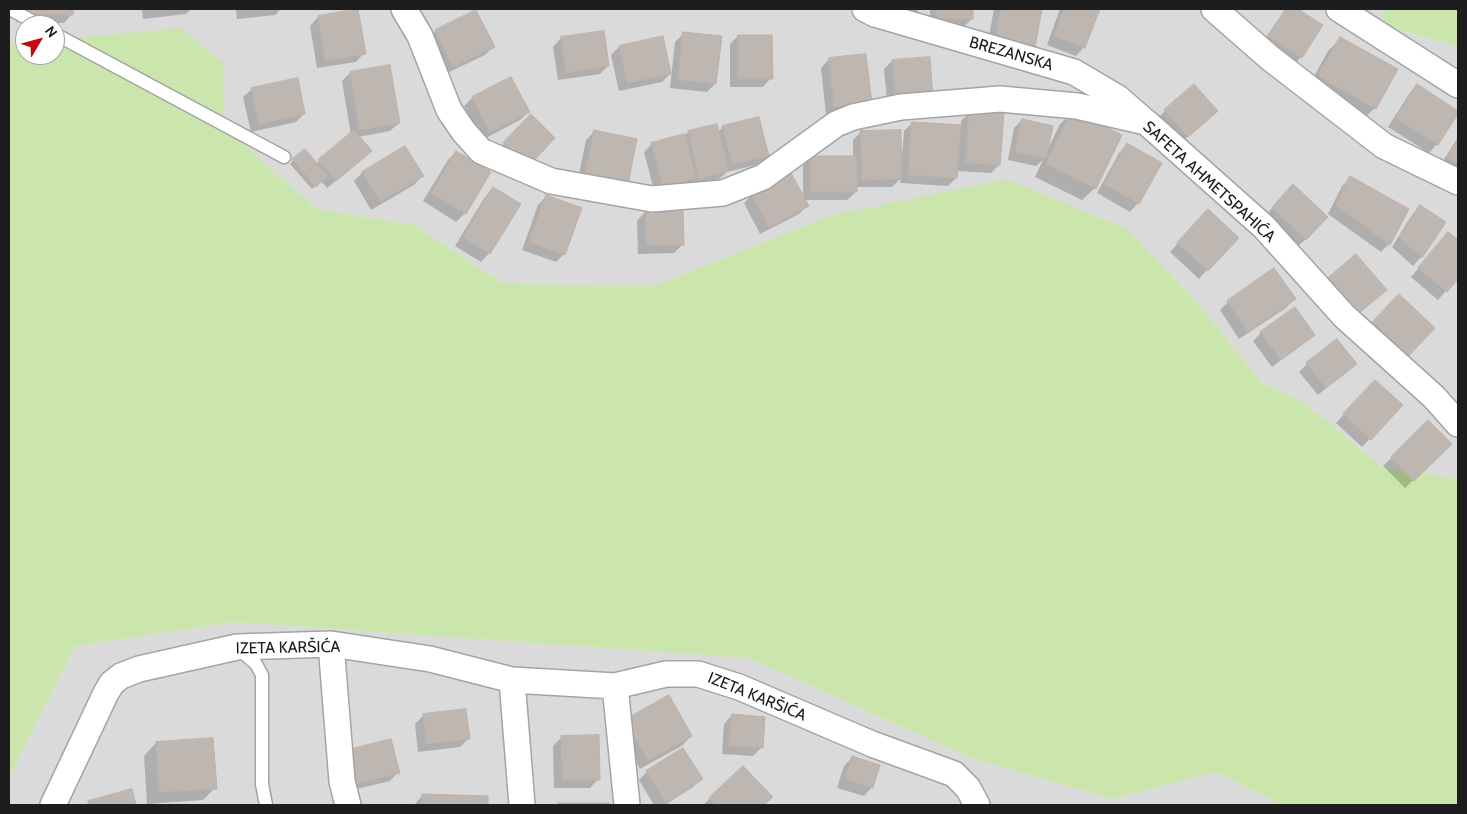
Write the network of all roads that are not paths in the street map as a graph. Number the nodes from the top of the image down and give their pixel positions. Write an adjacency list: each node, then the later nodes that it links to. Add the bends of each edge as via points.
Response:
1 (404, 9): 7 (street, SAFETA AHMETSPAHIĆA, via 420,36 449,110 481,150 551,181 652,199 723,193 763,177 836,124 901,107 1019,100 1077,106)
2 (865, 9): 7 (street, BREZANSKA, via 949,37 1074,72 1118,98)
3 (1214, 9): 9 (street, via 1270,58 1384,146)
4 (1339, 9): 6 (street)
5 (65, 39): 8 (lane)
6 (1458, 85)
7 (1146, 122): 10 (street, SAFETA AHMETSPAHIĆA, via 1264,227 1344,316 1434,397)
8 (284, 157)
9 (1458, 182)
10 (1458, 424)
11 (331, 644): 12 (street, IZETA KARŠIĆA); 13 (street, IZETA KARŠIĆA, via 430,659); 17 (street, via 342,781)
12 (237, 647): 15 (street, IZETA KARŠIĆA, via 139,669 112,683); 16 (lane, via 262,674 262,784)
13 (512, 680): 14 (street, IZETA KARŠIĆA); 18 (street)
14 (616, 686): 19 (street); 20 (street, IZETA KARŠIĆA, via 666,674 698,674 739,687 872,744 954,774 968,788)
15 (53, 805)
16 (266, 805)
17 (348, 805)
18 (522, 805)
19 (627, 805)
20 (977, 805)

